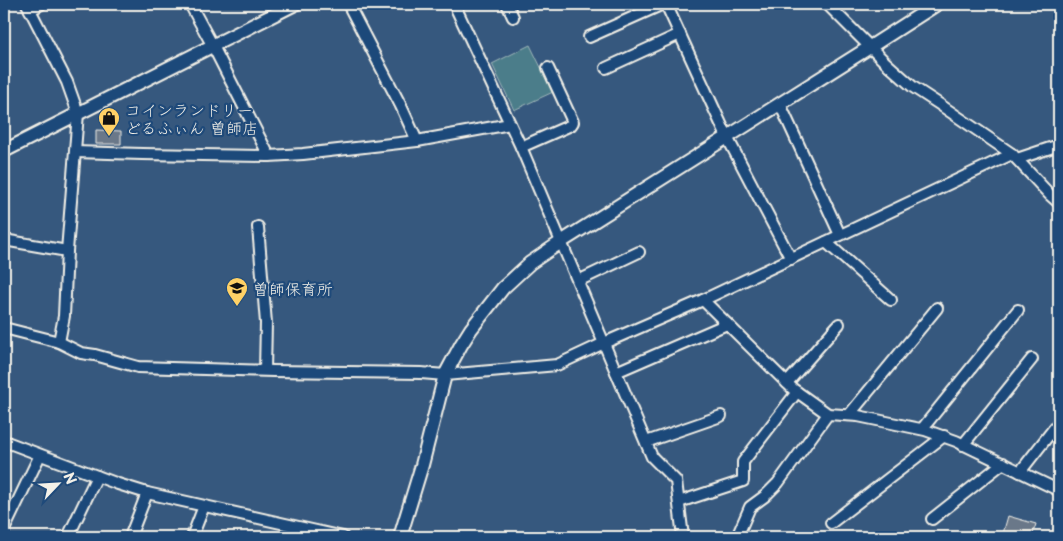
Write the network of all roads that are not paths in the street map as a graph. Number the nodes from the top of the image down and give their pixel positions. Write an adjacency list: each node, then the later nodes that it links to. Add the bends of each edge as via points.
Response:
1 (41, 4): 10 (street)
2 (190, 4): 14 (street)
3 (295, 4): 14 (street)
4 (348, 4): 22 (street)
5 (454, 4): 20 (street)
6 (506, 4): 11 (street)
7 (664, 4): 12 (street); 13 (street)
8 (827, 4): 15 (street)
9 (937, 4): 15 (street)
10 (29, 7): 19 (street, via 67,82)
11 (513, 17)
12 (680, 34): 17 (street); 21 (street)
13 (589, 37)
14 (212, 46): 19 (street); 27 (street)
15 (870, 47): 18 (street); 28 (street, via 913,87)
16 (548, 68): 24 (street, via 573,122)
17 (606, 68)
18 (780, 104): 21 (street); 31 (street)
19 (78, 113): 25 (street); 26 (street)
20 (510, 124): 22 (street); 24 (street)
21 (727, 137): 33 (street); 37 (street)
22 (417, 141): 27 (street)
23 (1059, 145): 28 (street)
24 (521, 147): 33 (street)
25 (4, 151)
26 (75, 152): 27 (street); 35 (street)
27 (269, 156)
28 (1014, 157): 29 (street); 31 (street)
29 (1059, 203)
30 (258, 227): 49 (street, via 266,322)
31 (840, 235): 34 (street)
32 (4, 240): 35 (street)
33 (561, 242): 38 (street); 51 (street, via 530,263 503,288 471,329)
34 (826, 242): 37 (street); 40 (street)
35 (66, 252): 46 (street, via 64,316)
36 (638, 252): 38 (street)
37 (791, 259): 39 (street)
38 (578, 281): 47 (street)
39 (703, 300): 43 (street); 47 (street)
40 (891, 300)
41 (938, 308): 55 (street)
42 (1018, 310): 58 (street)
43 (727, 324): 50 (street); 52 (street)
44 (839, 324): 52 (street)
45 (4, 328): 46 (street)
46 (59, 342): 49 (street, via 81,353 138,366)
47 (604, 343): 50 (street); 51 (street, via 557,365)
48 (1032, 359): 62 (street)
49 (265, 370): 51 (street)
50 (616, 372): 61 (street)
51 (445, 375): 80 (street)
52 (787, 383): 53 (street)
53 (797, 392): 54 (street); 69 (street, via 743,462 743,482)
54 (828, 414): 55 (street); 82 (street, via 778,483 750,507)
55 (849, 414): 58 (street)
56 (721, 416): 61 (street)
57 (1059, 422): 65 (street)
58 (922, 429): 59 (street)
59 (944, 436): 62 (street); 72 (street)
60 (4, 441): 63 (street)
61 (646, 442): 69 (street, via 652,457 676,481)
62 (963, 444): 64 (street)
63 (40, 455): 66 (street); 73 (street)
64 (1003, 463): 65 (street); 71 (street)
65 (1020, 472): 67 (street)
66 (96, 476): 68 (street); 76 (street)
67 (1059, 488)
68 (147, 493): 70 (street); 77 (street)
69 (679, 502): 81 (street)
70 (204, 506): 78 (street); 79 (street)
71 (932, 519)
72 (831, 523)
73 (4, 530)
74 (4, 536): 75 (street)
75 (9, 537)
76 (68, 537)
77 (130, 537)
78 (192, 537)
79 (344, 537)
80 (400, 537)
81 (682, 537)
82 (737, 537)

